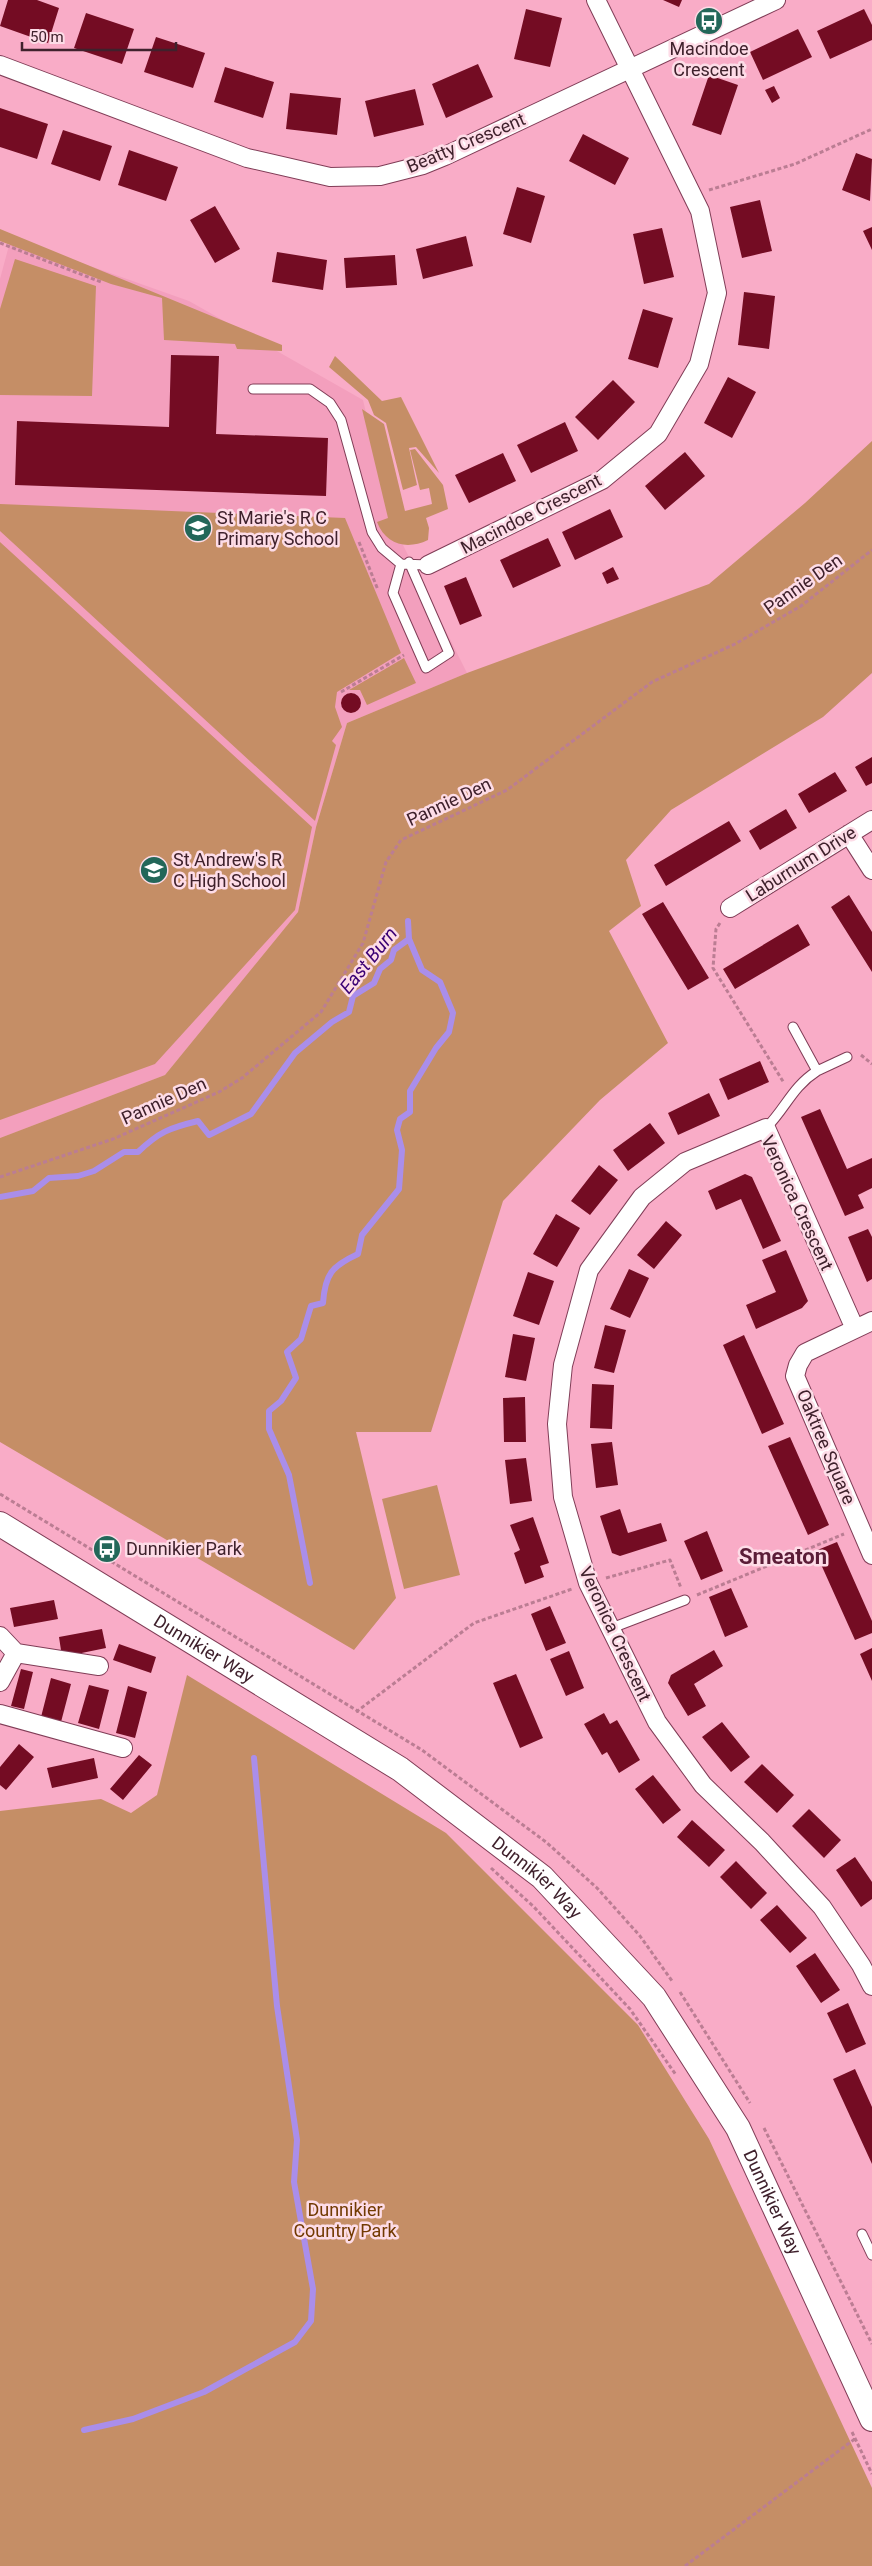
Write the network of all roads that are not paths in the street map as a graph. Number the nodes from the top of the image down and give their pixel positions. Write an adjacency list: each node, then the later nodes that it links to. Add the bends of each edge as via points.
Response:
1 (596, 0): 4 (street, Macindoe Crescent)
2 (776, 0): 4 (street, Beatty Crescent)
3 (0, 65): 4 (street, Beatty Crescent, via 247,158 330,178 359,178 423,166)
4 (630, 70): 7 (street, Macindoe Crescent, via 700,211 717,294 699,364 658,434 602,480)
5 (253, 389): 6 (lane, via 310,389 330,403 341,420 372,532 382,548)
6 (405, 563): 6 (lane, via 448,653 426,668 392,593); 7 (lane)
7 (428, 565)
8 (872, 820): 9 (street, Laburnum Drive)
9 (849, 834): 10 (street); 11 (street, Laburnum Drive)
10 (872, 870)
11 (730, 908)
12 (793, 1027): 14 (lane)
13 (847, 1057): 14 (lane)
14 (817, 1071): 15 (lane, via 801,1081 780,1114)
15 (766, 1128): 17 (street, Veronica Crescent); 21 (street, Veronica Crescent, via 685,1162 642,1197 590,1270 562,1365 558,1424 563,1497 588,1583)
16 (872, 1321): 17 (street, Oaktree Square)
17 (855, 1329): 19 (street, Oaktree Square, via 805,1353 795,1376)
18 (0, 1524): 31 (main road, Dunnikier Way, via 400,1769 542,1877 654,1997 738,2128)
19 (872, 1555)
20 (685, 1600): 21 (lane)
21 (609, 1629): 28 (street, Veronica Crescent, via 656,1722 703,1785 822,1907)
22 (0, 1636): 23 (street)
23 (16, 1652): 24 (street); 25 (street)
24 (98, 1666)
25 (0, 1682)
26 (0, 1714): 27 (street)
27 (123, 1748)
28 (872, 1986)
29 (862, 2234): 30 (lane)
30 (872, 2255)
31 (862, 2427)

